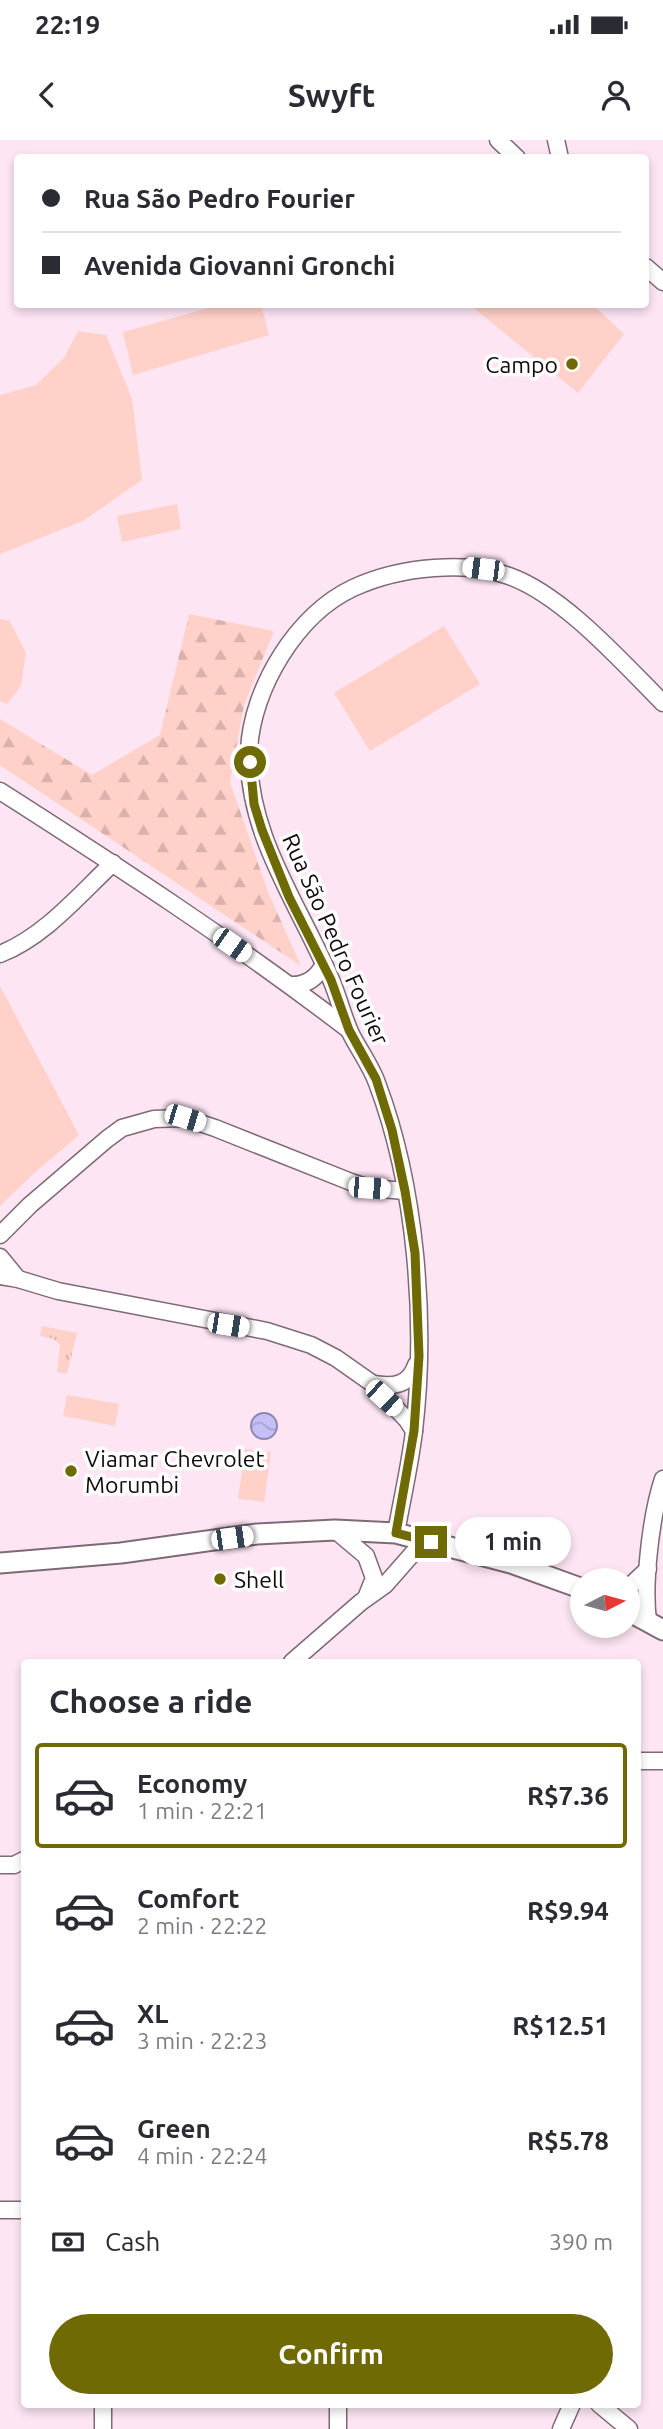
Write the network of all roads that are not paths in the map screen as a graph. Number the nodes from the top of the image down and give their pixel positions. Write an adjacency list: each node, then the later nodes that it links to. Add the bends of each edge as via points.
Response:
1 (498, 140): 2 (street)
2 (513, 154)
3 (649, 270): 4 (street)
4 (663, 282)
5 (663, 703): 9 (street, Rua São Pedro Fourier, via 577,621 509,576 457,566 414,570 351,589 328,605 303,625 275,665 261,693 249,748 254,804 262,830 289,897)
6 (0, 791): 7 (street)
7 (113, 863): 8 (street, via 43,927); 10 (street)
8 (0, 954)
9 (324, 964): 10 (street, via 311,980); 11 (street, Rua São Pedro Fourier)
10 (290, 985): 11 (street)
11 (349, 1030): 12 (street, Rua São Pedro Fourier, via 376,1079)
12 (405, 1191): 13 (street, via 369,1188 185,1118 154,1119 122,1128 107,1139); 17 (street, Rua São Pedro Fourier, via 415,1253)
13 (0, 1236)
14 (0, 1256): 16 (street)
15 (0, 1276): 16 (street)
16 (18, 1279): 18 (street, via 291,1338 337,1358)
17 (419, 1356): 18 (street, via 410,1378 399,1385); 19 (street, Rua São Pedro Fourier)
18 (373, 1384): 19 (street)
19 (414, 1431): 22 (street, Rua São Pedro Fourier)
20 (663, 1479): 25 (street)
21 (335, 1531): 22 (main road); 24 (main road, via 257,1534 121,1553); 28 (street, via 366,1556 374,1578)
22 (396, 1533): 23 (main road)
23 (431, 1542): 27 (main road); 28 (street)
24 (0, 1563)
25 (648, 1569): 26 (street); 30 (street, via 646,1601)
26 (640, 1577)
27 (570, 1584)
28 (363, 1600): 31 (street)
29 (640, 1617): 30 (main road)
30 (656, 1626)
31 (295, 1659)
32 (641, 1760): 33 (street)
33 (663, 1761)
34 (21, 1861): 35 (street)
35 (0, 1864)
36 (0, 2210): 37 (street)
37 (21, 2210)
38 (103, 2408): 42 (street)
39 (338, 2408): 43 (street)
40 (570, 2408): 44 (street)
41 (604, 2408): 45 (street)
42 (103, 2429)
43 (338, 2429)
44 (561, 2429)
45 (629, 2429)

